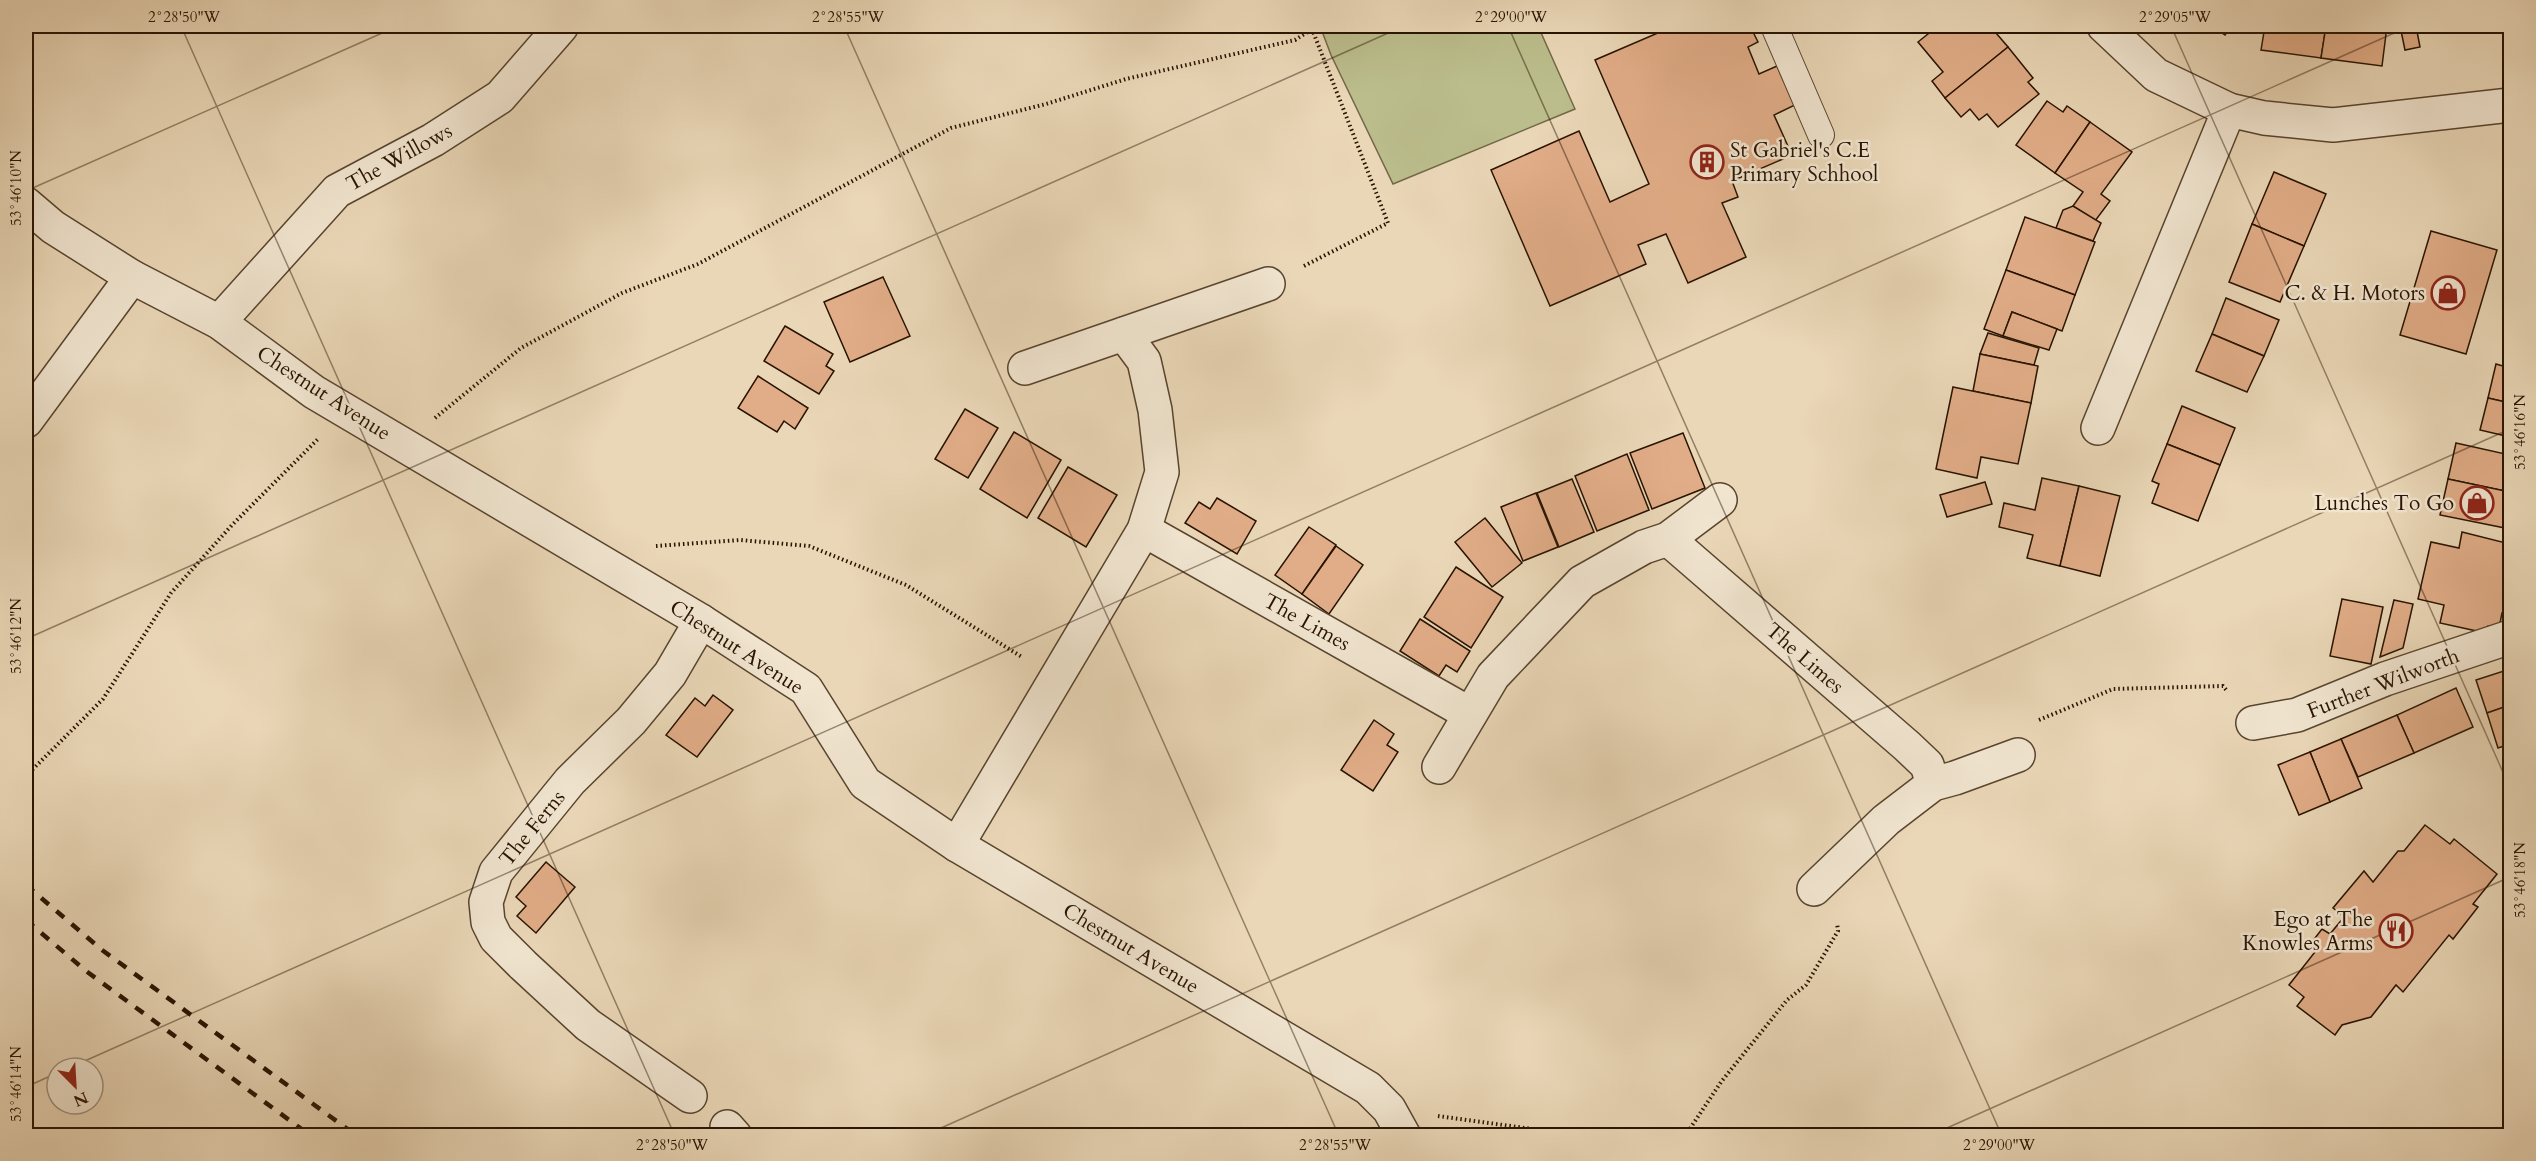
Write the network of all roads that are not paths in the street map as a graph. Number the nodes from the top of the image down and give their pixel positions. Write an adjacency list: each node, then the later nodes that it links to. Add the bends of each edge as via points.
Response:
1 (1774, 26): 6 (lane)
2 (2104, 26): 5 (street, via 2156,75)
3 (561, 27): 10 (street, The Willows, via 500,97 433,140 338,191)
4 (2511, 105): 5 (street, via 2333,125)
5 (2229, 110): 14 (street)
6 (1821, 135)
7 (26, 204): 8 (street, Chestnut Avenue, via 53,227)
8 (132, 277): 10 (street, Chestnut Avenue); 13 (street)
9 (1268, 284): 11 (street)
10 (219, 322): 18 (street, Chestnut Avenue, via 314,392)
11 (1124, 334): 12 (street); 16 (street, via 1144,361 1155,410 1162,472)
12 (1025, 368)
13 (26, 421)
14 (2098, 428)
15 (1720, 500): 17 (street)
16 (1144, 530): 20 (street, The Limes); 25 (street)
17 (1668, 540): 20 (street, via 1644,547 1582,582 1493,676); 24 (street, The Limes, via 1907,746 1927,765)
18 (701, 621): 25 (street, Chestnut Avenue, via 806,689 865,783); 27 (street, The Ferns, via 670,674 631,721 570,781 496,872 486,902 488,922 496,938 523,964 588,1025)
19 (2511, 637): 21 (street, Further Wilworth, via 2385,679 2297,715)
20 (1470, 714): 23 (street)
21 (2253, 723)
22 (2013, 757): 24 (street)
23 (1439, 767)
24 (1933, 784): 26 (street, via 1886,820)
25 (957, 844): 28 (street, Chestnut Avenue, via 1368,1088)
26 (1814, 889)
27 (690, 1096)
28 (1397, 1122)

